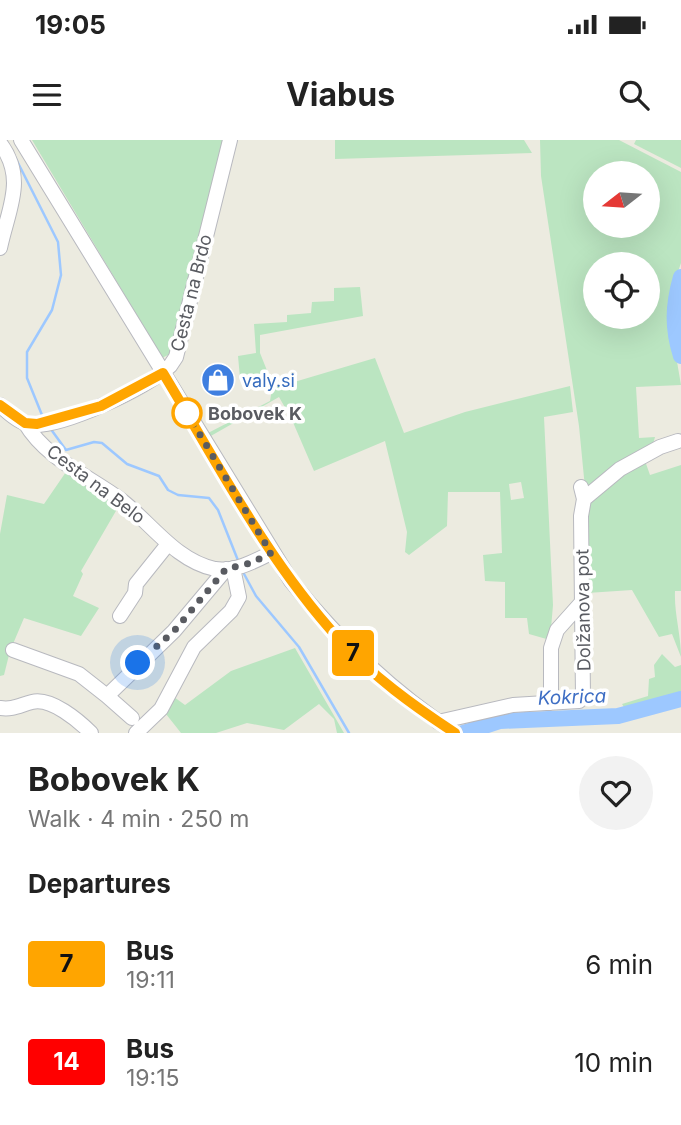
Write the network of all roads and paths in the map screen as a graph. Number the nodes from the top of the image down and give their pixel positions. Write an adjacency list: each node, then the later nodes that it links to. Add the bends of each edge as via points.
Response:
1 (22, 140): 5 (street)
2 (230, 140): 5 (street, Cesta na Brdo, via 176,357)
3 (0, 143): 4 (street, via 16,174)
4 (0, 248)
5 (163, 373): 7 (street, Cesta na Belo, via 101,406); 10 (street, Cesta na Brdo)
6 (0, 405): 7 (street, Cesta na Belo)
7 (31, 424): 9 (street, Cesta na Belo, via 32,436 119,499)
8 (678, 441): 12 (street, Dolžanova pot, via 582,493)
9 (169, 544): 11 (street, Cesta na Belo, via 200,563); 13 (street, via 136,584)
10 (271, 553): 11 (street); 19 (street, Cesta na Brdo, via 340,641)
11 (230, 568): 15 (street, via 174,631); 21 (street, via 239,597 194,648 161,709)
12 (582, 602): 16 (street, via 557,630 551,648); 16 (street, Dolžanova pot, via 583,697)
13 (120, 616)
14 (13, 650): 15 (street, via 79,674)
15 (107, 695): 18 (street)
16 (551, 703): 19 (street, Dolžanova pot, via 513,705)
17 (0, 708): 20 (street, via 11,710 43,701)
18 (132, 718)
19 (438, 722): 22 (street, Cesta na Brdo)
20 (91, 733)
21 (136, 733)
22 (455, 733)

